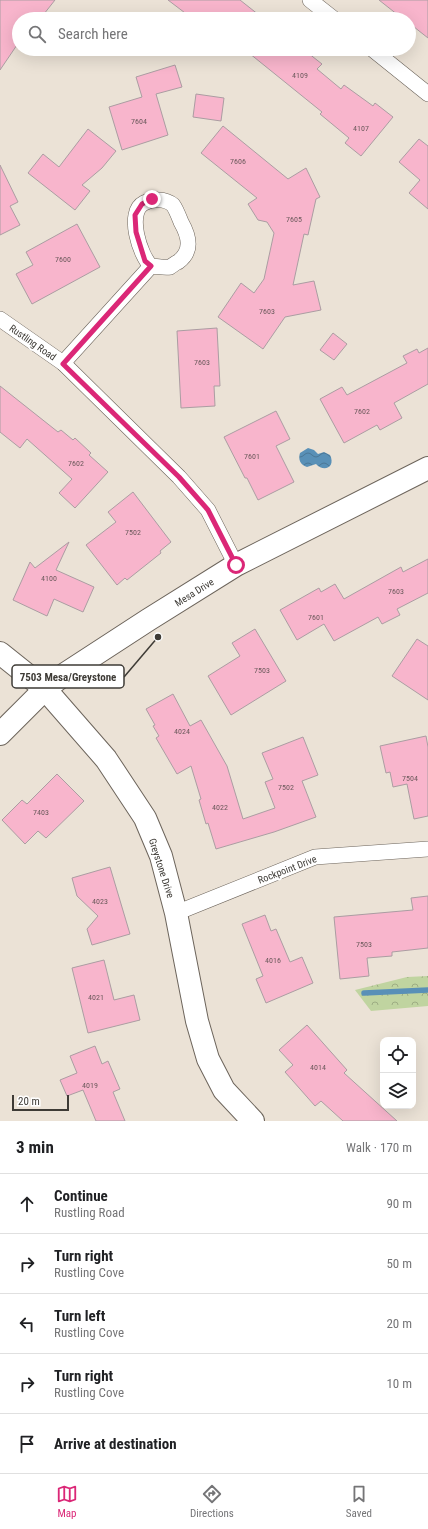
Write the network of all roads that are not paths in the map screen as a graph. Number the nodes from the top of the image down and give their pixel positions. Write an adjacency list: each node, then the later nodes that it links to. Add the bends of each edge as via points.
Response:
1 (310, 0): 2 (street)
2 (325, 12)
3 (381, 56): 4 (street)
4 (428, 94)
5 (151, 266): 5 (street, via 171,266 183,258 189,246 186,232 173,205 152,199 142,204 135,215 136,232 145,261); 7 (street)
6 (0, 319): 7 (street, Rustling Road)
7 (63, 364): 9 (street, Rustling Road, via 179,477 208,510)
8 (428, 468): 9 (street, Mesa Drive)
9 (236, 565): 11 (street, Mesa Drive)
10 (0, 653): 11 (street, Greystone Drive)
11 (45, 689): 12 (street, Mesa Drive); 14 (street, Greystone Drive, via 106,759 145,818 161,856)
12 (0, 734)
13 (428, 849): 14 (street, Rockpoint Drive, via 315,857)
14 (176, 913): 15 (street, Greystone Drive, via 197,1021 208,1059 224,1090)
15 (253, 1121)

